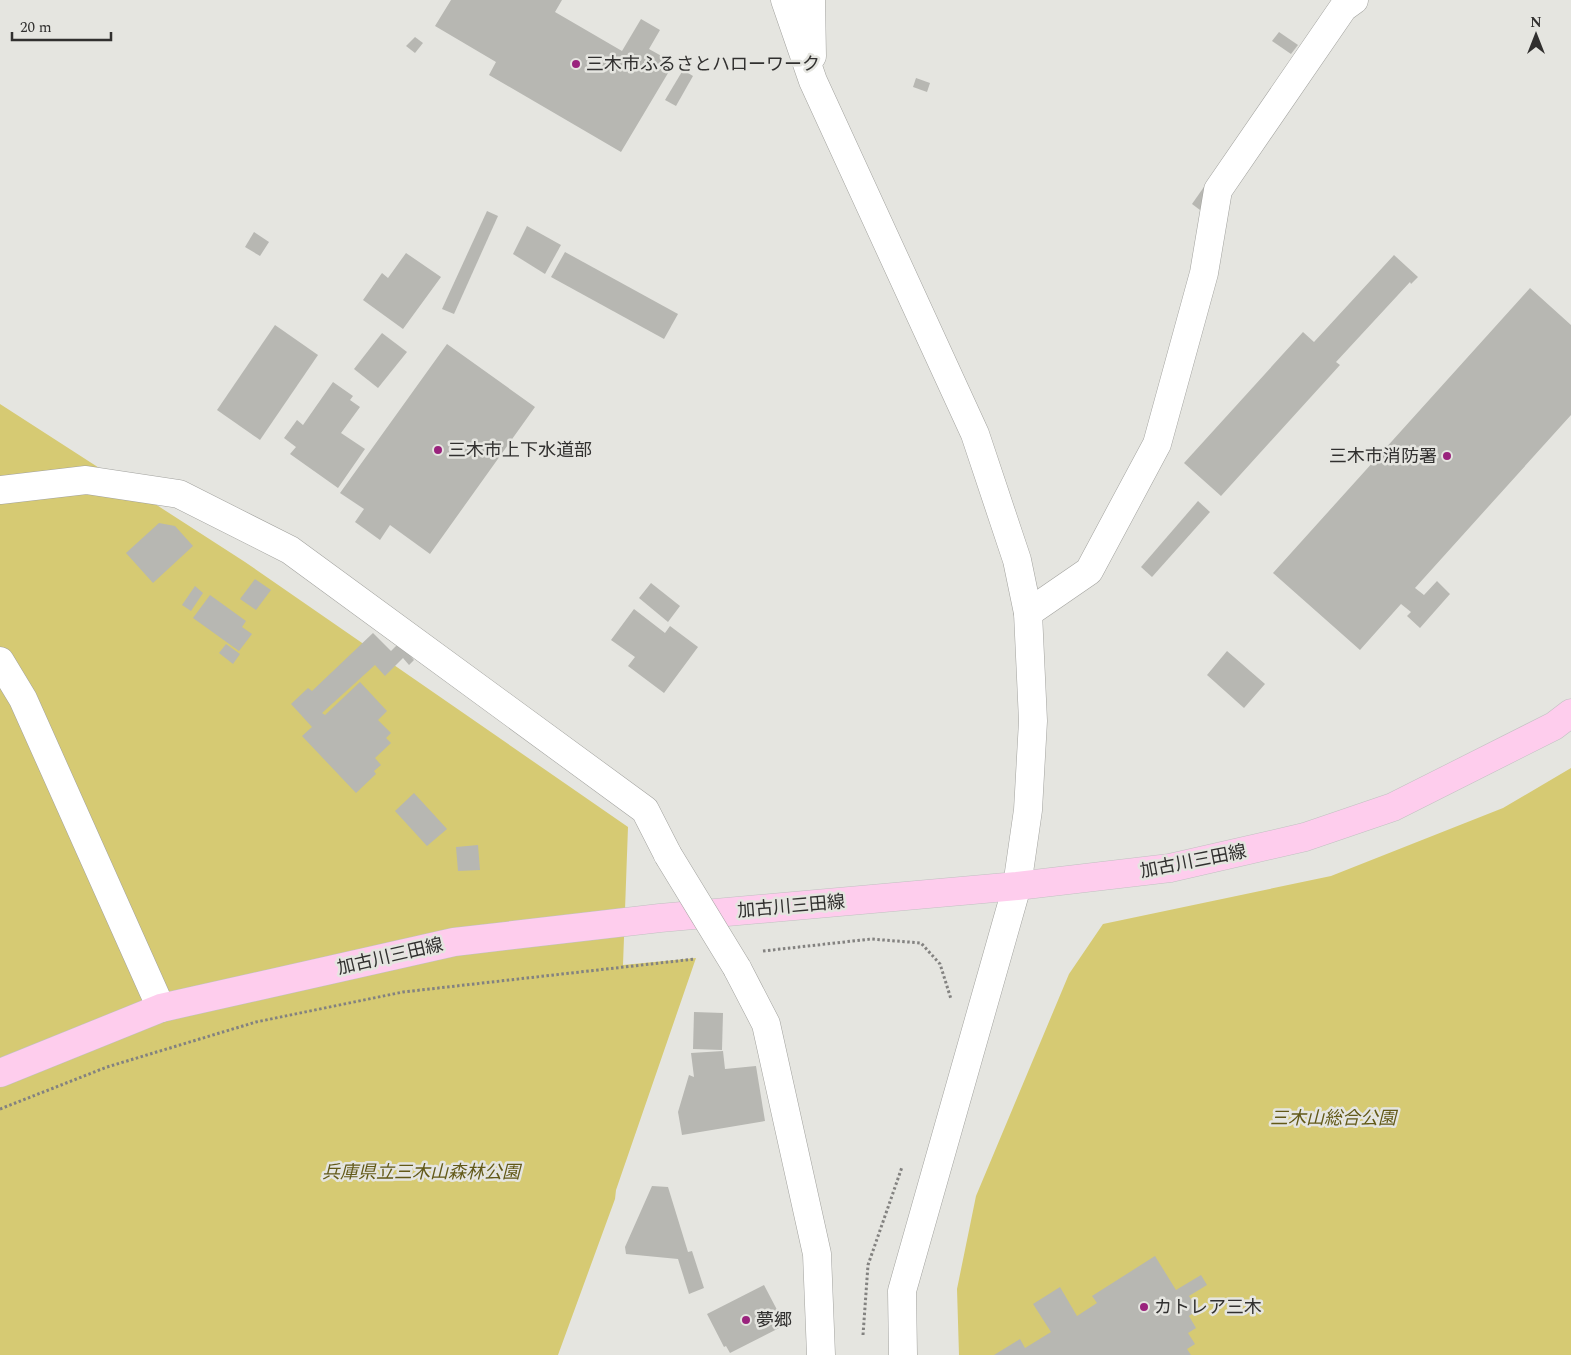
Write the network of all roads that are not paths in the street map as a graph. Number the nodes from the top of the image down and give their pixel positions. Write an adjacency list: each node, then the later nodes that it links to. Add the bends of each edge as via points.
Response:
1 (785, 0): 4 (street)
2 (811, 0): 4 (street)
3 (1354, 0): 6 (street, via 1343,8 1218,190 1204,272 1157,444 1089,571)
4 (813, 82): 6 (street, via 975,434 1017,560)
5 (0, 490): 12 (street, bridge, via 86,480 179,494 290,550 645,810 766,1024 817,1254)
6 (1028, 613): 9 (street, via 1033,721 1028,810)
7 (0, 661): 10 (street, via 24,699)
8 (1571, 714): 9 (main road, 加古川三田線, via 1554,726 1393,807 1305,837 1170,868)
9 (1017, 886): 10 (main road, 加古川三田線, via 660,918 454,942); 13 (street, via 902,1291)
10 (161, 1008): 11 (main road, 加古川三田線)
11 (0, 1074)
12 (821, 1355)
13 (903, 1355)

